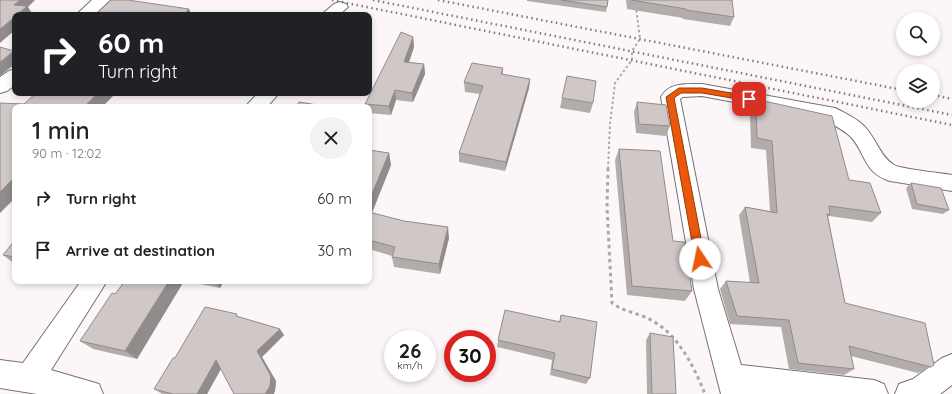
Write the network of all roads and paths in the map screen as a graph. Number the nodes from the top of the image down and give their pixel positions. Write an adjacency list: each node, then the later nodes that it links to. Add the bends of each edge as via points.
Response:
1 (102, 0): 3 (street)
2 (634, 0): 15 (path, via 640,39 632,51 632,60 616,83 610,124 606,207 612,303 654,322 669,335 698,375)
3 (88, 12)
4 (12, 78): 5 (street)
5 (0, 88)
6 (267, 96): 7 (street)
7 (258, 104)
8 (952, 183): 13 (street, via 890,173 876,162 856,131 828,113 702,90 679,90 670,97 706,289)
9 (93, 284): 12 (street)
10 (952, 368): 17 (street, via 918,393)
11 (0, 374): 12 (street)
12 (29, 378): 14 (street)
13 (733, 386): 16 (street)
14 (89, 394)
15 (705, 394)
16 (874, 394)
17 (909, 394)

